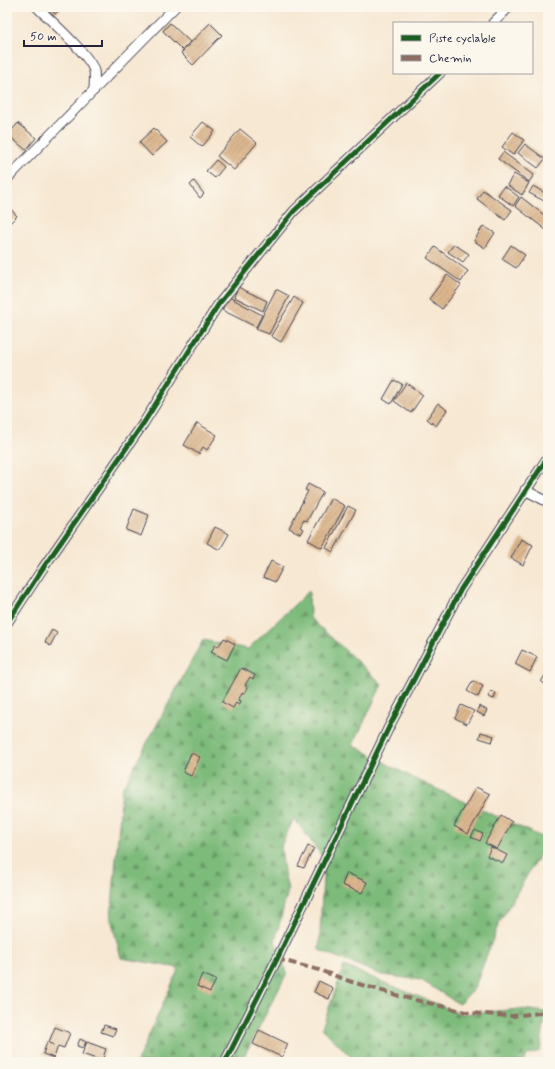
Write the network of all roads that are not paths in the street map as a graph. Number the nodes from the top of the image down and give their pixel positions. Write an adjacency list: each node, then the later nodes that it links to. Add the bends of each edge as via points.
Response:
1 (37, 7): 6 (street, via 74,44 94,70)
2 (175, 7): 6 (street)
3 (509, 7): 4 (street)
4 (494, 22)
5 (439, 74): 11 (street, via 294,211 218,304 143,424 42,568)
6 (94, 90): 7 (street)
7 (7, 179)
8 (548, 457): 9 (street)
9 (525, 490): 10 (street); 12 (street, via 461,588 389,727)
10 (548, 502)
11 (7, 624)
12 (225, 1062)

